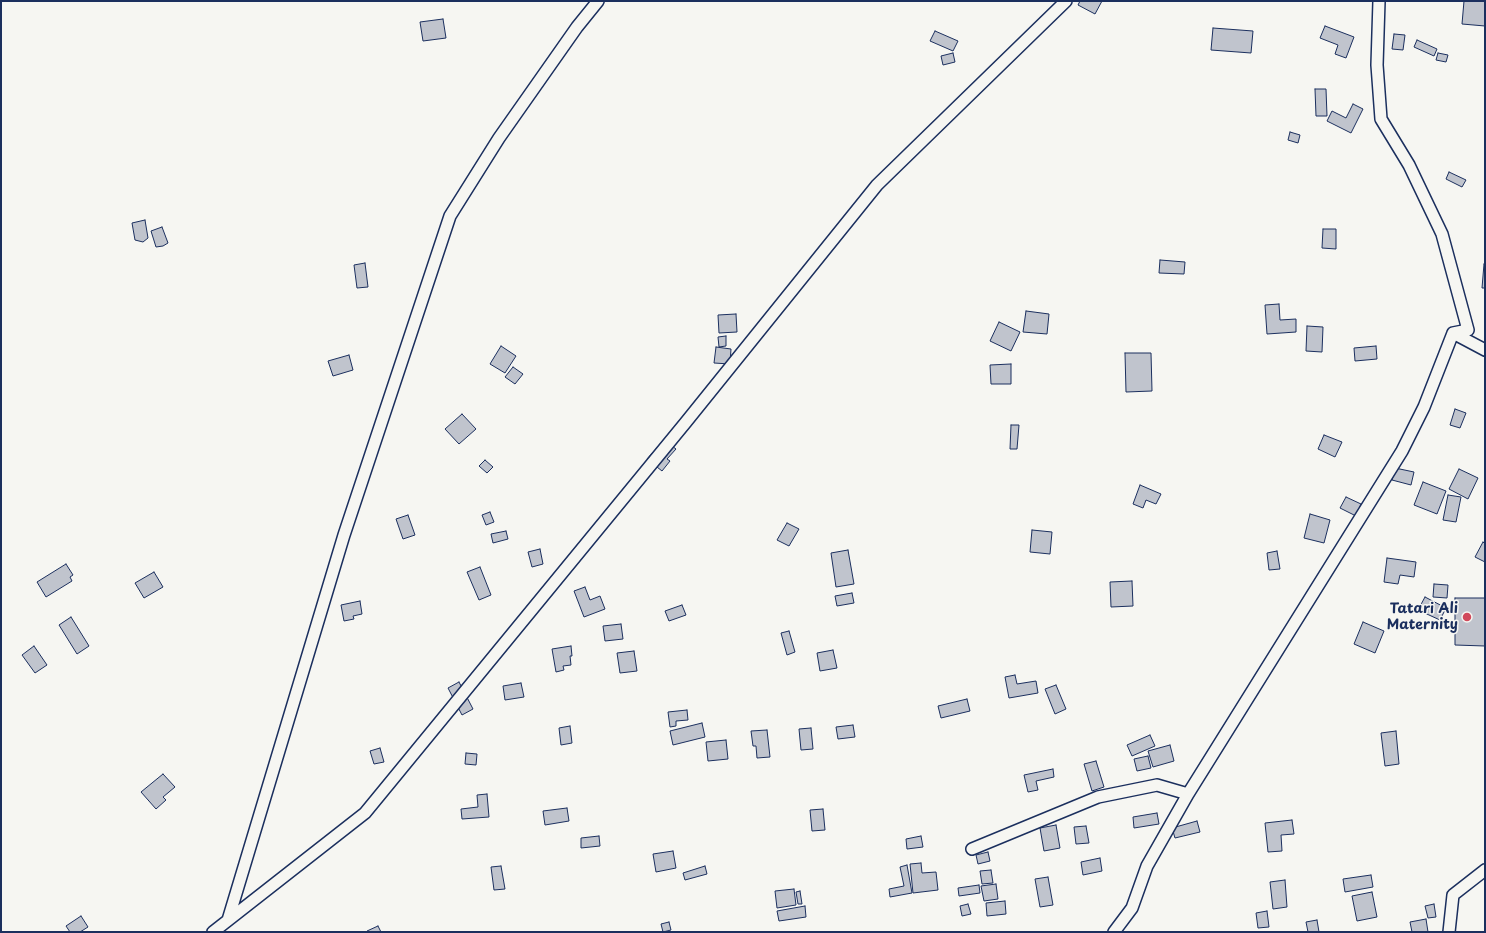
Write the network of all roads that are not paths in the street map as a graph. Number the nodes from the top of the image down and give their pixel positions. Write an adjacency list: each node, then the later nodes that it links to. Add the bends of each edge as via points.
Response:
1 (598, 1): 9 (street, via 499,138 450,216 344,535)
2 (1066, 1): 9 (street, via 877,185 365,813)
3 (1378, 1): 4 (street, via 1377,65 1381,119 1409,165 1442,234 1468,330)
4 (1453, 333): 5 (street); 6 (street, via 1424,407 1402,451)
5 (1485, 350)
6 (1188, 794): 7 (street, via 1157,785 1098,797); 11 (street, via 1147,866 1132,908)
7 (972, 849)
8 (1485, 870): 12 (street, via 1453,895)
9 (228, 920): 10 (street)
10 (213, 932)
11 (1114, 932)
12 (1449, 932)

